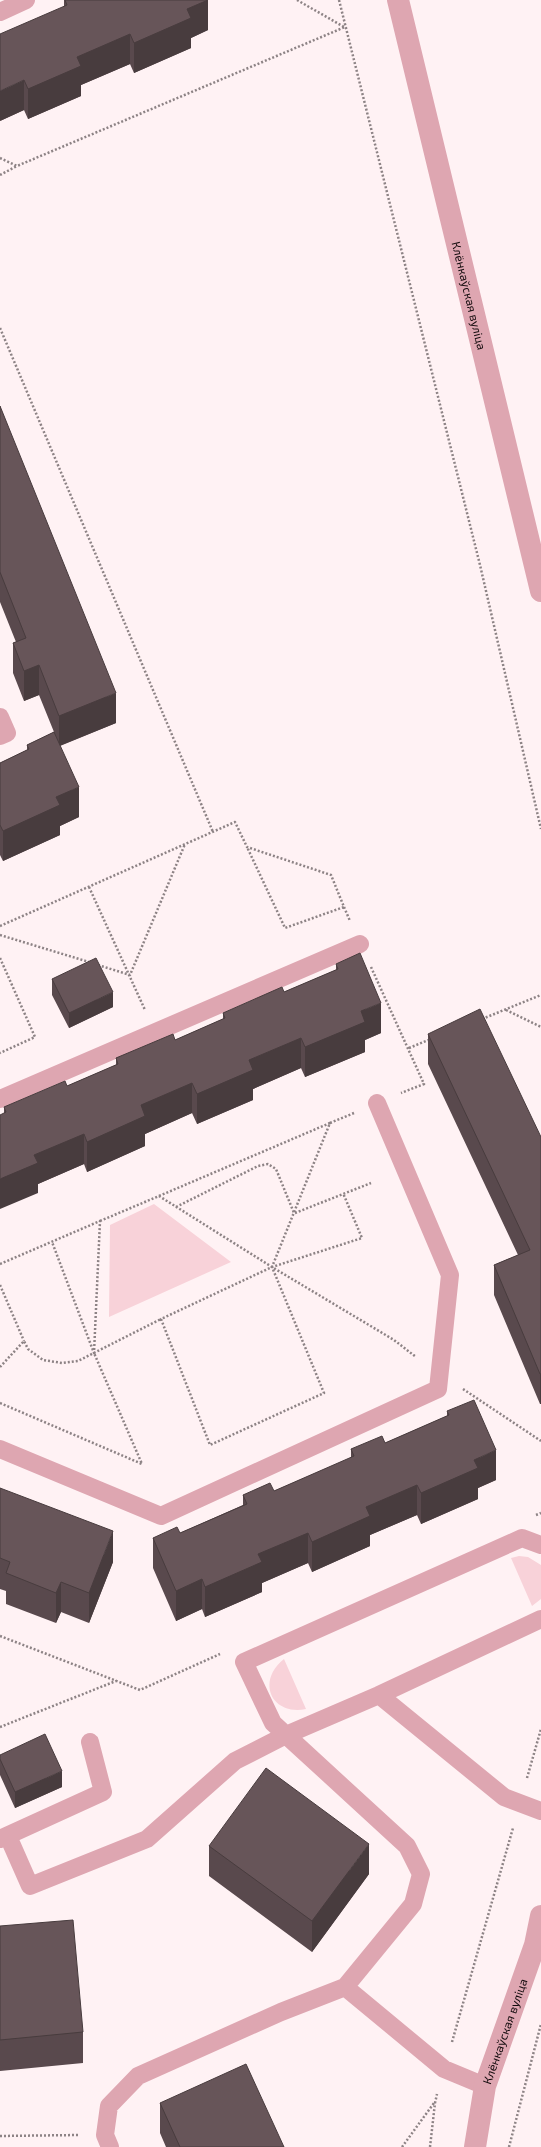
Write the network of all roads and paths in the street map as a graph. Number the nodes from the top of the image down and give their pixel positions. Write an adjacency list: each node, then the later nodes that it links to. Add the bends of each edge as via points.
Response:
1 (26, 0): 5 (lane)
2 (297, 0): 6 (path)
3 (339, 0): 6 (path)
4 (398, 0): 11 (street, Клёнкаўская вуліца)
5 (0, 12)
6 (345, 27): 8 (path); 14 (path, via 480,565)
7 (0, 158): 8 (path)
8 (17, 166): 9 (path)
9 (0, 175)
10 (0, 328): 15 (path)
11 (541, 591)
12 (0, 718): 13 (lane, via 6,733)
13 (0, 736)
14 (541, 829)
15 (213, 832): 16 (path); 17 (path, via 235,822)
16 (185, 844): 18 (path); 24 (path)
17 (247, 847): 19 (path, via 331,875); 19 (path, via 285,928)
18 (88, 887): 20 (path); 24 (path)
19 (344, 907): 22 (path)
20 (0, 926)
21 (0, 935): 24 (path)
22 (360, 944): 29 (lane); 31 (path)
23 (0, 958): 32 (path, via 35,1037)
24 (130, 975): 29 (path)
25 (541, 995): 26 (path)
26 (505, 1009): 27 (path); 28 (path)
27 (476, 1021)
28 (541, 1027)
29 (155, 1032): 33 (lane)
30 (438, 1036): 31 (path)
31 (409, 1048): 34 (path, via 424,1084)
32 (0, 1053)
33 (0, 1099)
34 (377, 1103): 49 (lane, via 450,1275)
35 (371, 1183): 36 (path)
36 (344, 1193): 39 (path); 43 (path, via 362,1238)
37 (159, 1196): 38 (path); 39 (path, via 330,1123); 40 (path)
38 (176, 1207): 39 (path, via 258,1166 268,1164 276,1169); 43 (path)
39 (294, 1213): 43 (path)
40 (100, 1221): 41 (path); 47 (path)
41 (52, 1242): 42 (path); 47 (path)
42 (0, 1264)
43 (272, 1267): 45 (path); 45 (path, via 324,1393 210,1445); 49 (path, via 394,1340)
44 (0, 1286): 46 (path)
45 (161, 1320): 47 (path)
46 (24, 1341): 47 (path, via 35,1355 52,1363 78,1361); 48 (path)
47 (94, 1353): 50 (path, via 142,1464)
48 (0, 1367)
49 (439, 1374): 51 (path); 52 (lane, via 438,1389 161,1516)
50 (0, 1403)
51 (541, 1440)
52 (0, 1449)
53 (541, 1513): 54 (path)
54 (534, 1516)
55 (541, 1545): 63 (lane, via 522,1538 244,1662 273,1723)
56 (541, 1619): 60 (lane)
57 (0, 1636): 59 (path)
58 (227, 1651): 59 (path, via 140,1690)
59 (116, 1681): 61 (path)
60 (379, 1696): 63 (lane); 66 (lane, via 504,1797)
61 (0, 1727)
62 (541, 1729): 65 (path)
63 (286, 1735): 68 (lane, via 234,1761 147,1839 30,1886); 71 (lane, via 407,1846 421,1874 413,1904)
64 (90, 1742): 68 (lane, via 103,1792)
65 (526, 1782)
66 (541, 1811)
67 (515, 1823): 73 (path)
68 (4, 1837)
69 (541, 1916): 70 (street, Клёнкаўская вуліца)
70 (538, 1946): 74 (street, Клёнкаўская вуліца)
71 (345, 1987): 74 (lane, via 444,2069); 78 (lane, via 281,2012 138,2076 110,2106)
72 (541, 2024): 82 (path)
73 (450, 2047)
74 (485, 2086): 81 (street, Клёнкаўская вуліца)
75 (438, 2090): 76 (path)
76 (435, 2103): 79 (path); 80 (path)
77 (0, 2136): 78 (path)
78 (107, 2141)
79 (402, 2147)
80 (430, 2147)
81 (476, 2147)
82 (509, 2147)

